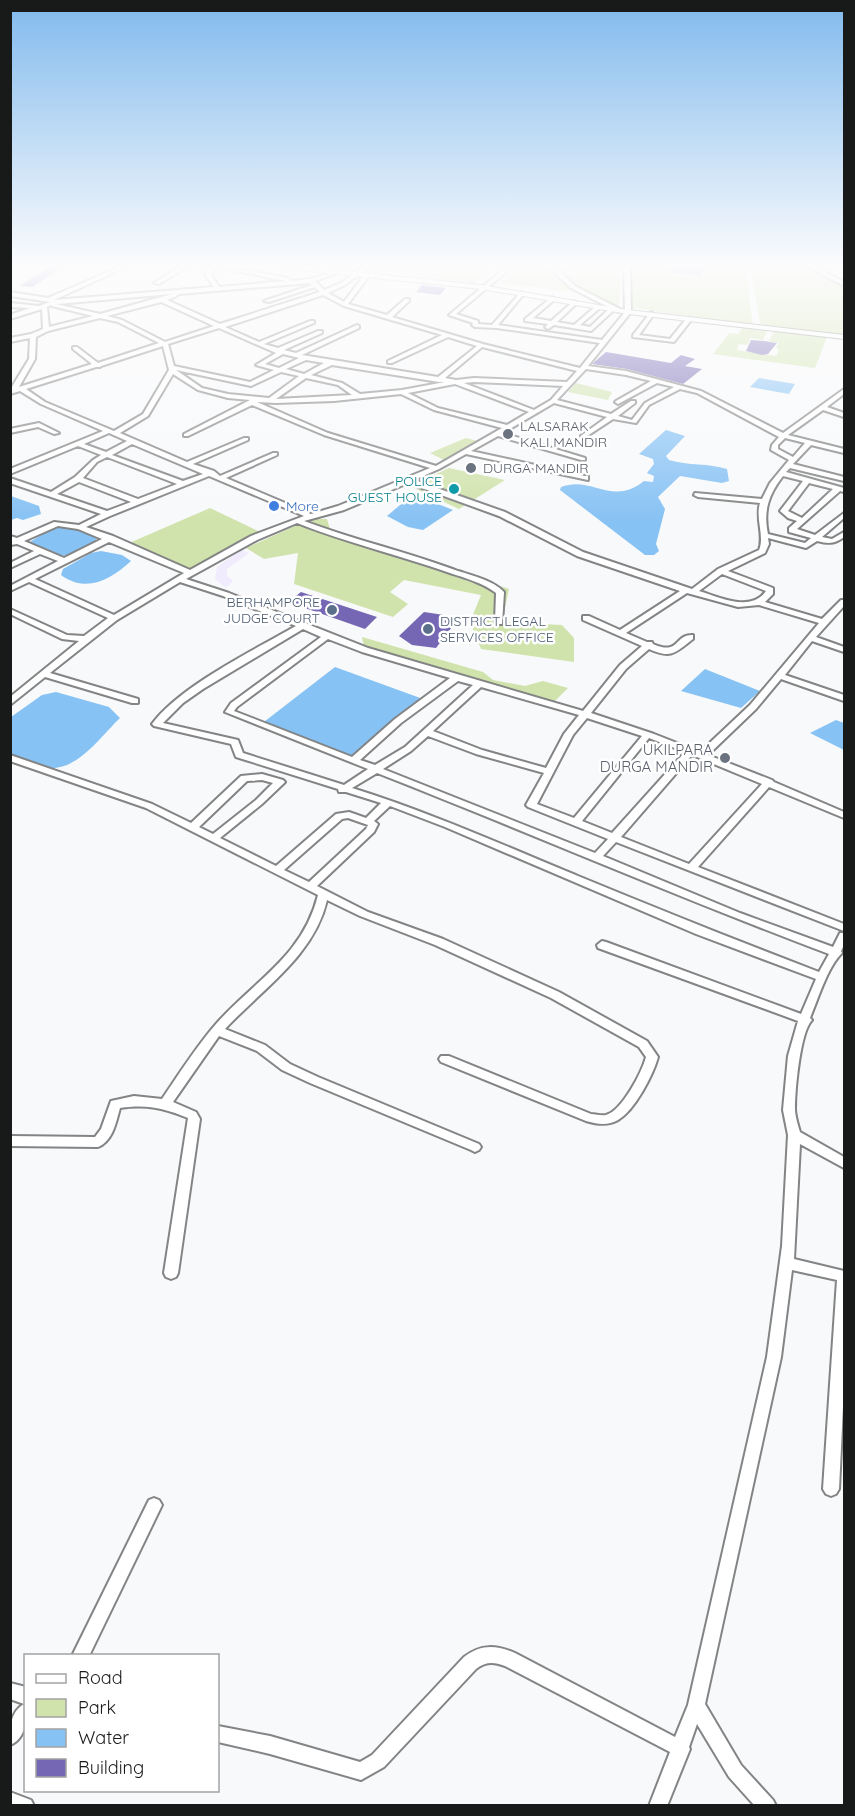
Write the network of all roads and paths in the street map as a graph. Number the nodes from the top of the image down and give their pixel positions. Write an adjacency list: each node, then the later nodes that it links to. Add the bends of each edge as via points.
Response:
1 (33, 352): 29 (street, via 33,360)
2 (80, 352): 15 (street)
3 (141, 352): 15 (street)
4 (167, 352): 18 (street)
5 (280, 352): 11 (street); 19 (street, via 259,365)
6 (304, 352): 11 (street)
7 (412, 352): 13 (street)
8 (473, 352): 24 (street)
9 (511, 352): 17 (street)
10 (596, 352): 17 (street)
11 (295, 356): 12 (street)
12 (304, 358): 14 (street); 19 (street)
13 (390, 362)
14 (330, 363): 16 (street); 21 (street)
15 (98, 366): 29 (street)
16 (354, 367): 20 (street); 24 (street)
17 (583, 368): 26 (street, via 626,373); 27 (street)
18 (172, 369): 19 (street, via 249,384); 33 (street, via 200,389); 44 (street, via 146,415)
19 (280, 370): 21 (street)
20 (344, 372)
21 (304, 376): 23 (street); 34 (street)
22 (334, 376): 23 (street)
23 (324, 380): 32 (street, via 340,384)
24 (439, 380): 25 (street)
25 (456, 382): 27 (street); 30 (street); 39 (street)
26 (654, 382): 28 (street); 36 (street)
27 (568, 384): 35 (street)
28 (678, 388): 41 (street, via 647,404 634,422); 49 (street, via 704,395)
29 (15, 391): 44 (street)
30 (402, 392): 32 (street); 42 (street, via 436,409)
31 (842, 395): 38 (street)
32 (358, 397): 34 (street)
33 (252, 401): 34 (street); 47 (street); 61 (street, via 326,434)
34 (269, 401)
35 (553, 401): 39 (street); 41 (street)
36 (618, 402)
37 (633, 402): 41 (street)
38 (822, 408): 40 (street); 49 (street)
39 (534, 412): 42 (street)
40 (844, 415)
41 (614, 417): 48 (street)
42 (508, 427): 46 (street)
43 (10, 431): 45 (street, via 39,425)
44 (112, 432): 51 (street); 53 (street)
45 (56, 433)
46 (497, 433): 55 (street); 58 (street)
47 (186, 435)
48 (584, 435)
49 (783, 436): 52 (street); 60 (street, via 774,450)
50 (246, 438): 59 (street)
51 (132, 441): 56 (street); 59 (street)
52 (809, 443): 54 (street); 60 (street)
53 (78, 444): 56 (street); 62 (street)
54 (844, 451)
55 (464, 452): 61 (street); 66 (street)
56 (107, 454): 67 (street, via 89,464); 72 (street)
57 (275, 454): 65 (street)
58 (582, 459)
59 (189, 463): 63 (street)
60 (791, 463): 64 (street); 68 (street)
61 (438, 468): 70 (street)
62 (10, 472)
63 (212, 473): 65 (street); 72 (street)
64 (782, 473): 71 (street); 77 (street)
65 (221, 478): 80 (street)
66 (585, 478)
67 (78, 479): 74 (street); 76 (street)
68 (844, 479)
69 (10, 480): 74 (street)
70 (407, 480): 80 (street, via 341,508); 100 (street, via 502,514 580,554)
71 (807, 480): 73 (street); 82 (street, via 784,511)
72 (184, 484): 76 (street)
73 (841, 490): 82 (street)
74 (52, 494): 78 (street)
75 (698, 495): 77 (street)
76 (136, 501): 78 (street)
77 (762, 501): 85 (street, via 760,521)
78 (107, 514): 83 (street)
79 (844, 515): 87 (street)
80 (311, 516): 81 (street)
81 (296, 520): 92 (street); 106 (street, via 489,585 500,592)
82 (801, 520): 87 (street, via 792,530)
83 (80, 527): 86 (street); 88 (street, via 61,523)
84 (844, 534): 87 (street, via 832,542)
85 (764, 535): 87 (street, via 803,545); 93 (street, via 762,551)
86 (110, 538): 90 (street); 95 (street)
87 (817, 539)
88 (13, 541): 89 (street)
89 (40, 551): 90 (street); 91 (street)
90 (64, 561): 96 (street)
91 (10, 566)
92 (204, 566): 95 (street); 98 (street)
93 (721, 571): 100 (street); 102 (street, via 770,590)
94 (10, 573): 96 (street)
95 (191, 573): 97 (street)
96 (28, 579): 99 (street); 104 (street)
97 (179, 579): 98 (street); 104 (street)
98 (209, 588): 108 (street)
99 (10, 589)
100 (689, 591): 102 (street, via 738,605); 109 (street)
101 (844, 602): 107 (street)
102 (759, 603): 107 (street)
103 (10, 611): 111 (street)
104 (114, 618): 114 (street)
105 (586, 618): 109 (street)
106 (499, 622)
107 (824, 622): 113 (street)
108 (302, 626): 110 (street); 135 (street, via 214,678 157,723 235,742 238,755)
109 (622, 632): 115 (street)
110 (327, 636): 120 (street); 131 (street, via 228,711)
111 (65, 637): 114 (street); 116 (street)
112 (690, 637): 115 (street, via 669,652)
113 (811, 638): 117 (street); 119 (street)
114 (87, 639): 116 (street)
115 (649, 644): 125 (street, via 623,667)
116 (76, 647): 118 (street)
117 (844, 650)
118 (44, 674): 123 (street); 124 (street)
119 (780, 676): 122 (street); 129 (street)
120 (455, 679): 121 (street); 131 (street)
121 (478, 686): 125 (street); 126 (street)
122 (844, 698)
123 (135, 701)
124 (10, 702)
125 (584, 715): 127 (street); 133 (street)
126 (429, 733): 132 (street); 133 (street, via 478,752)
127 (647, 735): 128 (street); 139 (street)
128 (691, 751): 129 (street); 142 (street)
129 (702, 755): 134 (street)
130 (10, 758): 140 (street, via 95,786)
131 (354, 760): 132 (street)
132 (377, 769): 135 (street); 143 (street)
133 (548, 771): 139 (street, via 531,805)
134 (769, 782): 137 (street); 144 (street)
135 (342, 790): 136 (street)
136 (388, 802): 138 (street); 152 (street)
137 (844, 815)
138 (368, 822): 145 (street, via 349,815 339,816); 146 (street, via 374,826 371,830)
139 (576, 822): 142 (street)
140 (193, 827): 141 (street); 141 (street, via 244,778 280,782)
141 (214, 838): 145 (street)
142 (616, 838): 143 (street); 144 (street)
143 (597, 857): 151 (street)
144 (692, 867): 148 (street)
145 (276, 871): 146 (street)
146 (310, 887): 147 (street)
147 (323, 894): 154 (street, via 319,917 303,943); 155 (street, via 555,995 643,1044 652,1057 625,1108 606,1120 590,1118)
148 (844, 927)
149 (844, 936): 151 (street)
150 (602, 945): 153 (street)
151 (837, 953): 152 (street)
152 (822, 977): 153 (street)
153 (806, 1020): 157 (street, via 789,1086)
154 (217, 1031): 156 (street); 159 (street, via 261,1048 286,1067 314,1080)
155 (446, 1059)
156 (165, 1104): 158 (street, via 115,1104 107,1131 98,1142); 162 (street, via 192,1114 194,1119)
157 (794, 1135): 160 (street); 161 (street)
158 (10, 1141)
159 (475, 1146)
160 (844, 1163)
161 (787, 1263): 163 (street); 167 (street, via 774,1357)
162 (171, 1273)
163 (844, 1278): 164 (street)
164 (831, 1489)
165 (154, 1505): 166 (street)
166 (81, 1654)
167 (696, 1705): 171 (street); 175 (street, via 735,1771)
168 (24, 1714): 170 (street)
169 (219, 1734): 171 (street, via 361,1771 378,1761 470,1663 486,1653 509,1659)
170 (10, 1737)
171 (681, 1749): 174 (street)
172 (10, 1801): 173 (street)
173 (25, 1806)
174 (658, 1806)
175 (767, 1806)

